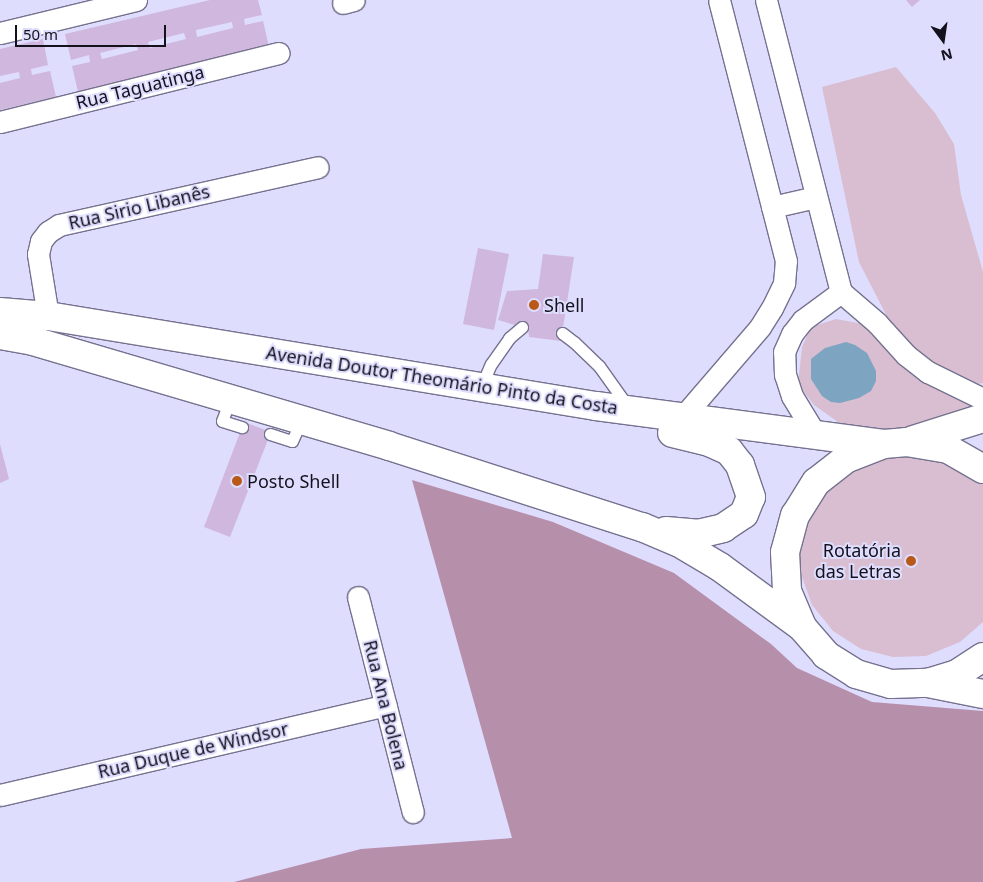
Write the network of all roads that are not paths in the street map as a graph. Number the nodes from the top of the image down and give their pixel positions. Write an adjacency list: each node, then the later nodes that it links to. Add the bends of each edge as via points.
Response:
1 (136, 0): 4 (street)
2 (719, 0): 9 (street)
3 (766, 0): 8 (street)
4 (0, 32)
5 (280, 52): 6 (street, Rua Taguatinga)
6 (0, 122)
7 (318, 166): 12 (street, Rua Sirio Libanês, via 59,225 41,241 38,254)
8 (816, 197): 9 (street); 10 (street)
9 (772, 207): 22 (street, via 786,261 784,282 755,333)
10 (841, 292): 18 (street, via 928,372); 26 (street, via 803,320 784,352 785,375 792,396)
11 (0, 311): 12 (main road, Avenida Doutor Theomário Pinto da Costa)
12 (48, 316): 16 (main road, Avenida Doutor Theomário Pinto da Costa)
13 (522, 327): 16 (lane, via 504,344)
14 (562, 334): 20 (lane, via 599,366)
15 (0, 335): 19 (main road, via 33,341)
16 (481, 387): 17 (main road, Avenida Doutor Theomário Pinto da Costa)
17 (540, 397): 20 (main road, Avenida Doutor Theomário Pinto da Costa); 29 (main road, via 580,415 709,442 729,451 740,465 751,497 748,509 732,523 698,534)
18 (983, 399)
19 (230, 400): 23 (main road); 24 (lane, via 222,421)
20 (632, 411): 22 (main road, Avenida Doutor Theomário Pinto da Costa)
21 (983, 418): 27 (main road)
22 (681, 419): 26 (main road, Avenida Doutor Theomário Pinto da Costa)
23 (301, 421): 25 (lane, via 292,440); 29 (main road, via 390,446)
24 (242, 427)
25 (270, 434)
26 (817, 437): 27 (main road, Avenida Doutor Theomário Pinto da Costa)
27 (896, 443): 28 (main road, Avenida Doutor Theomário Pinto da Costa, via 948,449); 31 (main road, via 847,458 816,482 795,514 785,552 786,582)
28 (983, 469)
29 (642, 527): 31 (main road, via 678,542 720,567)
30 (358, 597): 35 (street, Rua Ana Bolena)
31 (802, 627): 33 (main road, via 826,655 856,674 891,684)
32 (983, 658): 33 (main road, via 957,674)
33 (928, 683): 34 (main road)
34 (983, 694)
35 (386, 705): 36 (street, Rua Duque de Windsor); 37 (street, Rua Ana Bolena)
36 (0, 795)
37 (414, 812)

